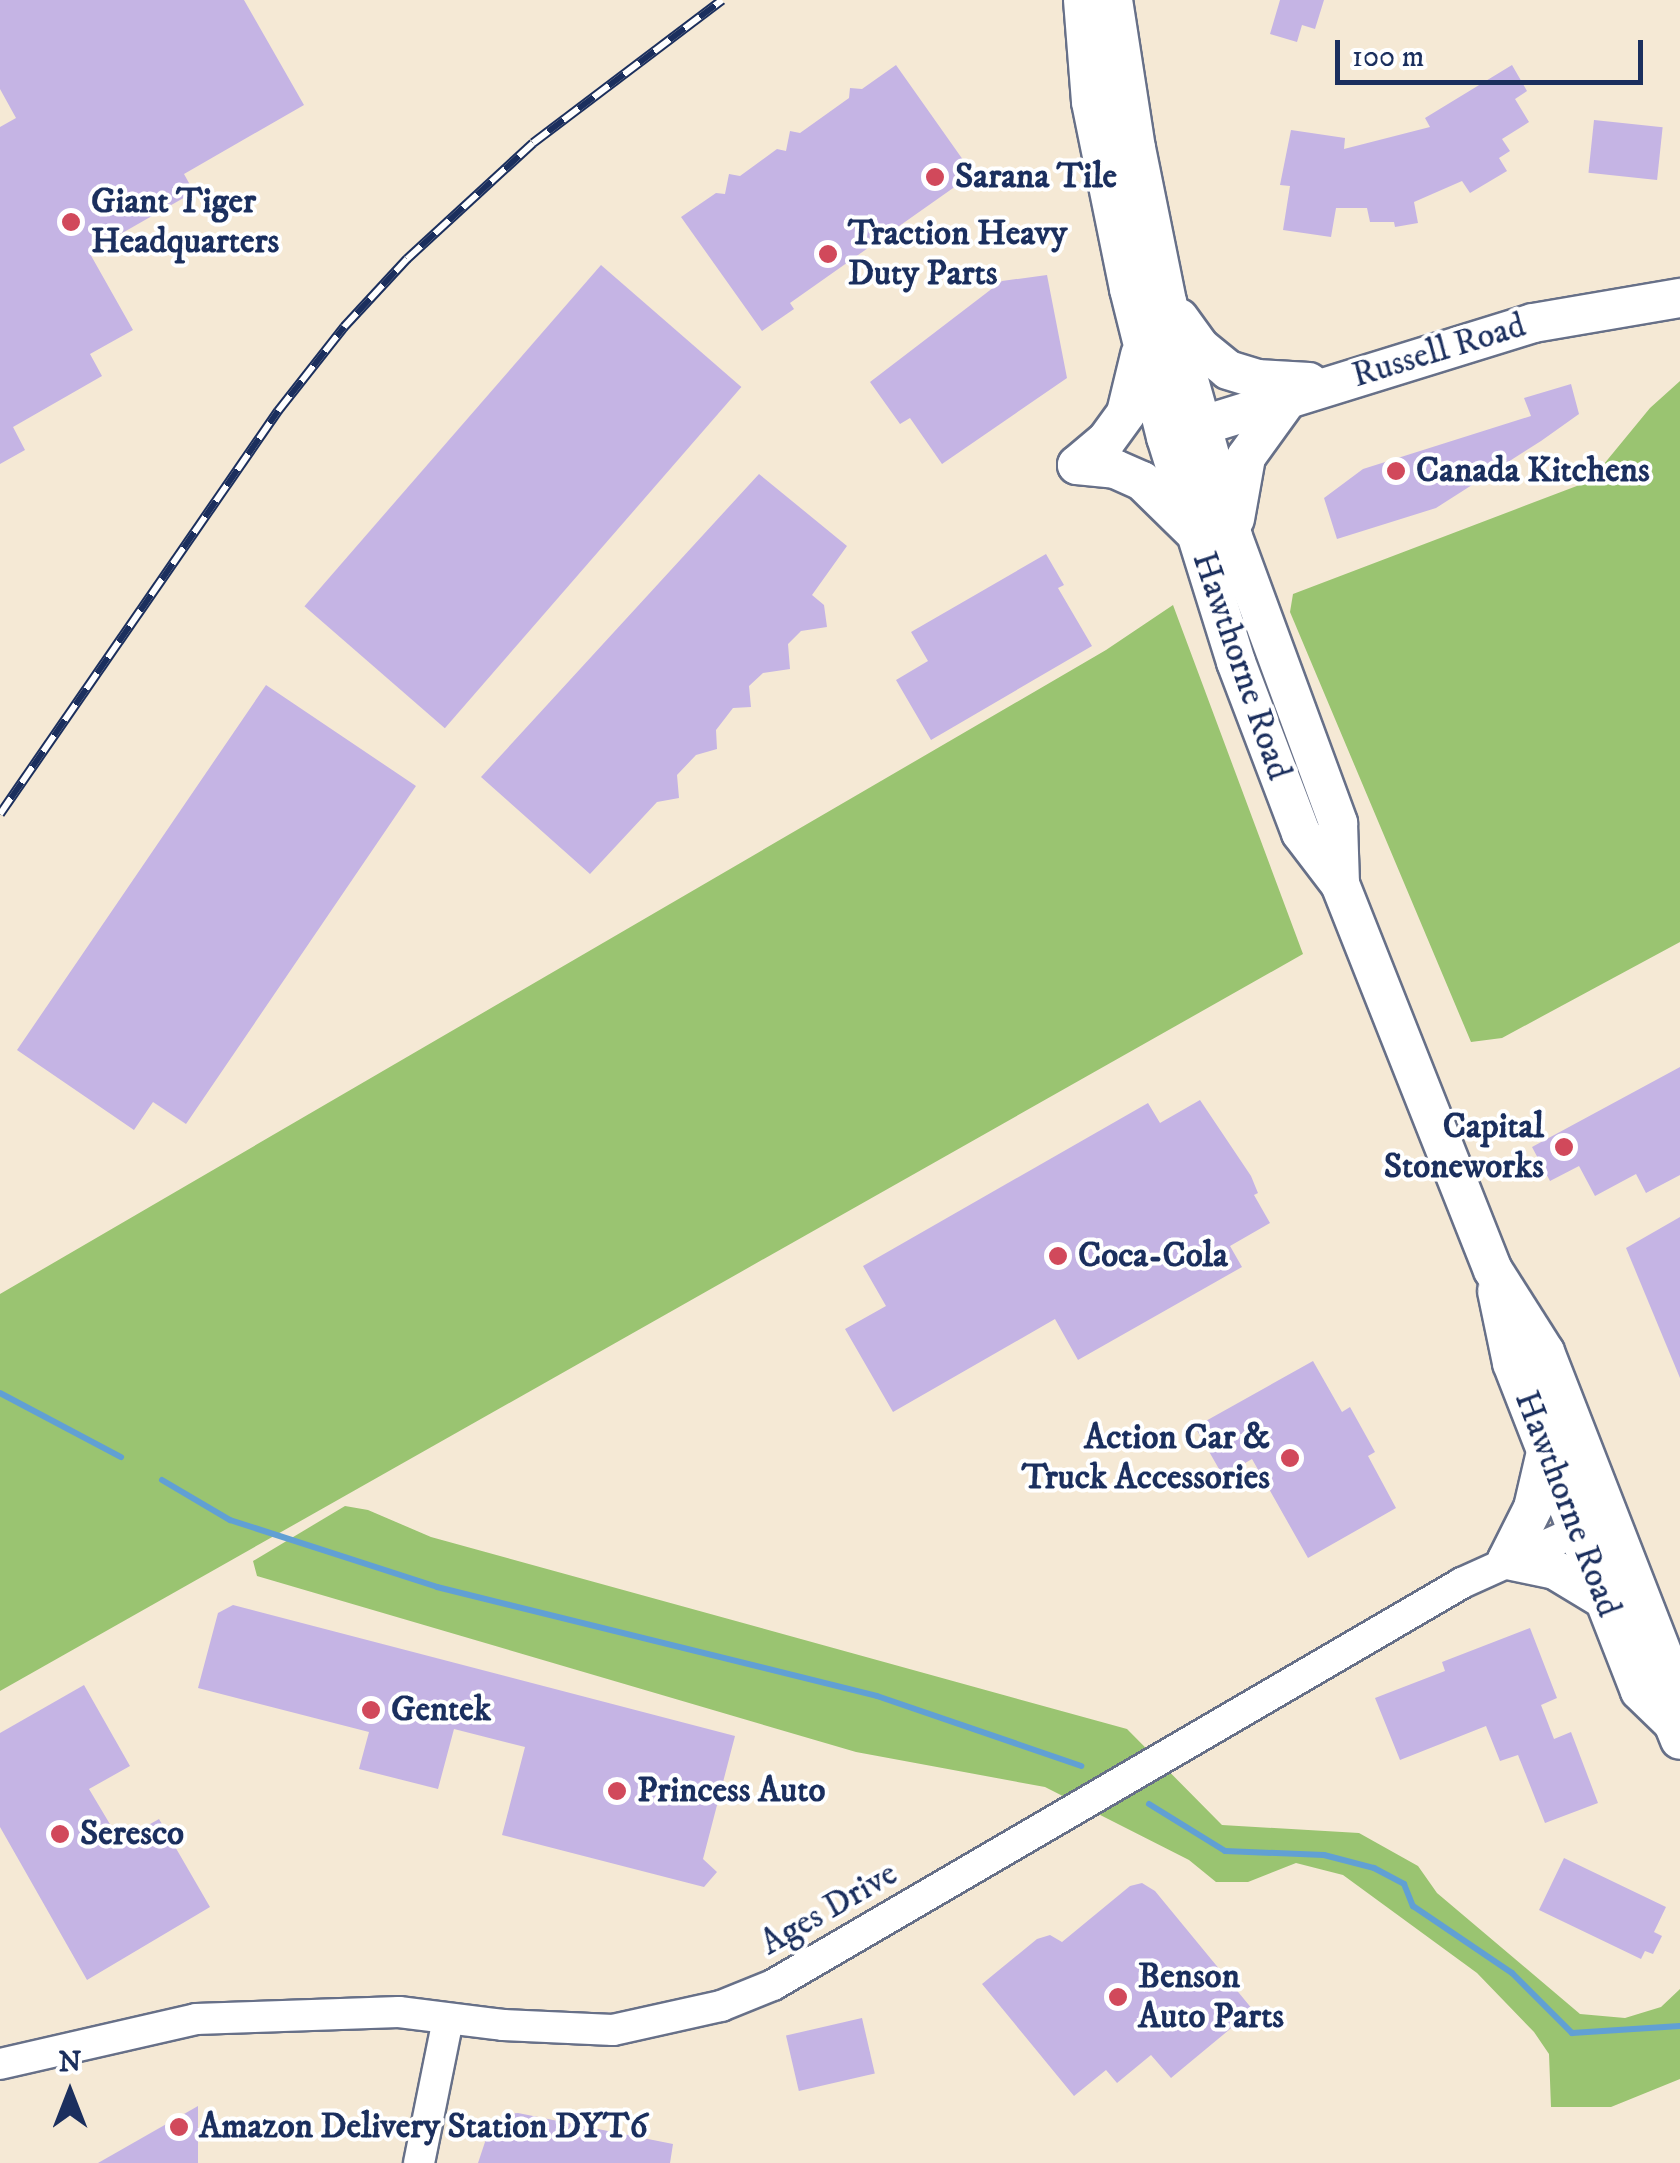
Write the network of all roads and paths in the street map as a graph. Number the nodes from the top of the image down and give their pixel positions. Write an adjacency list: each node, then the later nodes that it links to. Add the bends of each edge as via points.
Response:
1 (1083, 0): 5 (main road, via 1101,161)
2 (1112, 0): 4 (main road)
3 (1680, 298): 6 (main road, Russell Road, via 1534,322)
4 (1167, 302): 6 (main road, via 1200,347 1232,372); 8 (main road)
5 (1142, 343): 9 (main road); 10 (main road, via 1126,413 1078,465 1115,469 1142,481)
6 (1332, 383): 7 (main road, Russell Road)
7 (1290, 396): 8 (main road, Russell Road); 11 (main road, via 1246,457)
8 (1203, 425): 9 (main road, Russell Road); 11 (main road, Hawthorne Road)
9 (1166, 438): 10 (main road, Hawthorne Road)
10 (1194, 532): 12 (main road, Hawthorne Road, via 1302,833)
11 (1233, 536): 12 (main road, Hawthorne Road, via 1338,823)
12 (1340, 884): 13 (main road, Hawthorne Road)
13 (1493, 1270): 14 (main road, Hawthorne Road, via 1512,1363); 15 (main road, Hawthorne Road, via 1545,1352)
14 (1546, 1452): 15 (main road, Hawthorne Road); 16 (main road, via 1533,1508)
15 (1592, 1523): 16 (street, Ages Drive); 17 (main road, Hawthorne Road); 18 (main road, Hawthorne Road, via 1674,1681)
16 (1507, 1560): 17 (main road, via 1555,1570); 19 (street, Ages Drive, via 773,1985 668,2021 613,2030)
17 (1603, 1599): 18 (main road, Hawthorne Road, via 1640,1691)
18 (1677, 1731)
19 (448, 2019): 20 (street, Ages Drive, via 398,2012 196,2019); 21 (street)
20 (0, 2064)
21 (419, 2163)

